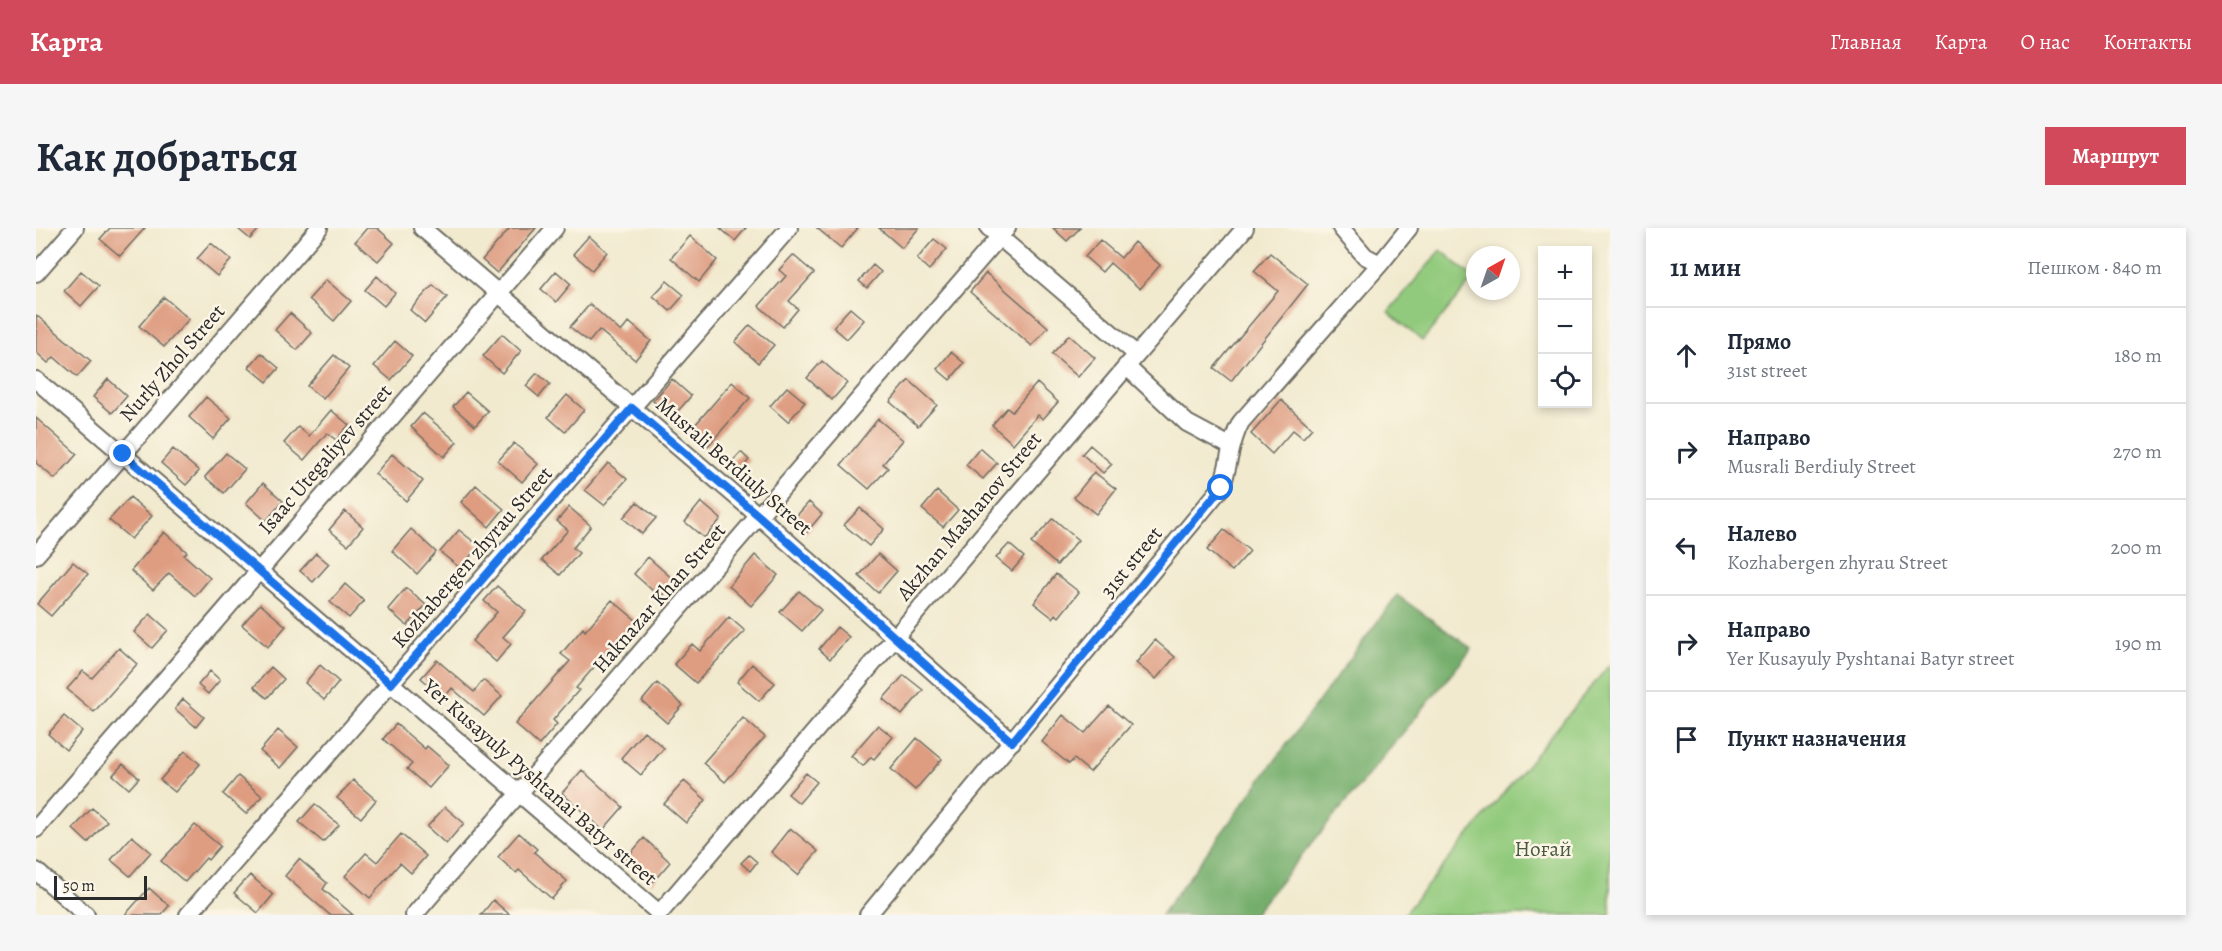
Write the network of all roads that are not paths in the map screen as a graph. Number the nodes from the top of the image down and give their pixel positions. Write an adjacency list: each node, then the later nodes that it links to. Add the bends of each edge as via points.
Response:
1 (75, 228): 11 (street)
2 (319, 228): 17 (street, Nurly Zhol Street)
3 (422, 228): 12 (street, Musrali Berdiuly Street)
4 (555, 228): 12 (street, Isaac Utegaliyev street)
5 (789, 228): 15 (street, Kozhabergen zhyrau Street)
6 (1245, 228): 13 (street, Akzhan Mashanov Street)
7 (1341, 228): 10 (street, via 1365,256)
8 (1408, 228): 10 (street, 31st street)
9 (998, 231): 13 (street); 18 (street, Haknazar Khan Street)
10 (1380, 264): 16 (street, 31st street, via 1241,422)
11 (36, 273)
12 (498, 293): 15 (street, Musrali Berdiuly Street); 20 (street, Isaac Utegaliyev street)
13 (1131, 360): 16 (street, via 1187,423); 21 (street, Akzhan Mashanov Street)
14 (36, 380): 17 (street, Yer Kusayuly Pyshtanai Batyr street)
15 (632, 408): 18 (street, Musrali Berdiuly Street); 22 (street, Kozhabergen zhyrau Street)
16 (1230, 446): 23 (street, 31st street, via 1228,471 1221,488)
17 (123, 454): 19 (street, Nurly Zhol Street); 20 (street, Yer Kusayuly Pyshtanai Batyr street)
18 (759, 516): 21 (street, Musrali Berdiuly Street); 24 (street, Haknazar Khan Street)
19 (36, 555)
20 (259, 571): 22 (street, Yer Kusayuly Pyshtanai Batyr street); 25 (street, Isaac Utegaliyev street)
21 (896, 639): 23 (street, Musrali Berdiuly Street); 27 (street, Akzhan Mashanov Street)
22 (391, 684): 24 (street, Yer Kusayuly Pyshtanai Batyr street); 29 (street, Kozhabergen zhyrau Street)
23 (1012, 742): 31 (street, 31st street)
24 (519, 793): 27 (street, Yer Kusayuly Pyshtanai Batyr street); 30 (street, Haknazar Khan Street)
25 (36, 829)
26 (36, 871): 28 (street)
27 (659, 914)
28 (87, 915)
29 (189, 915)
30 (414, 915)
31 (868, 915)

